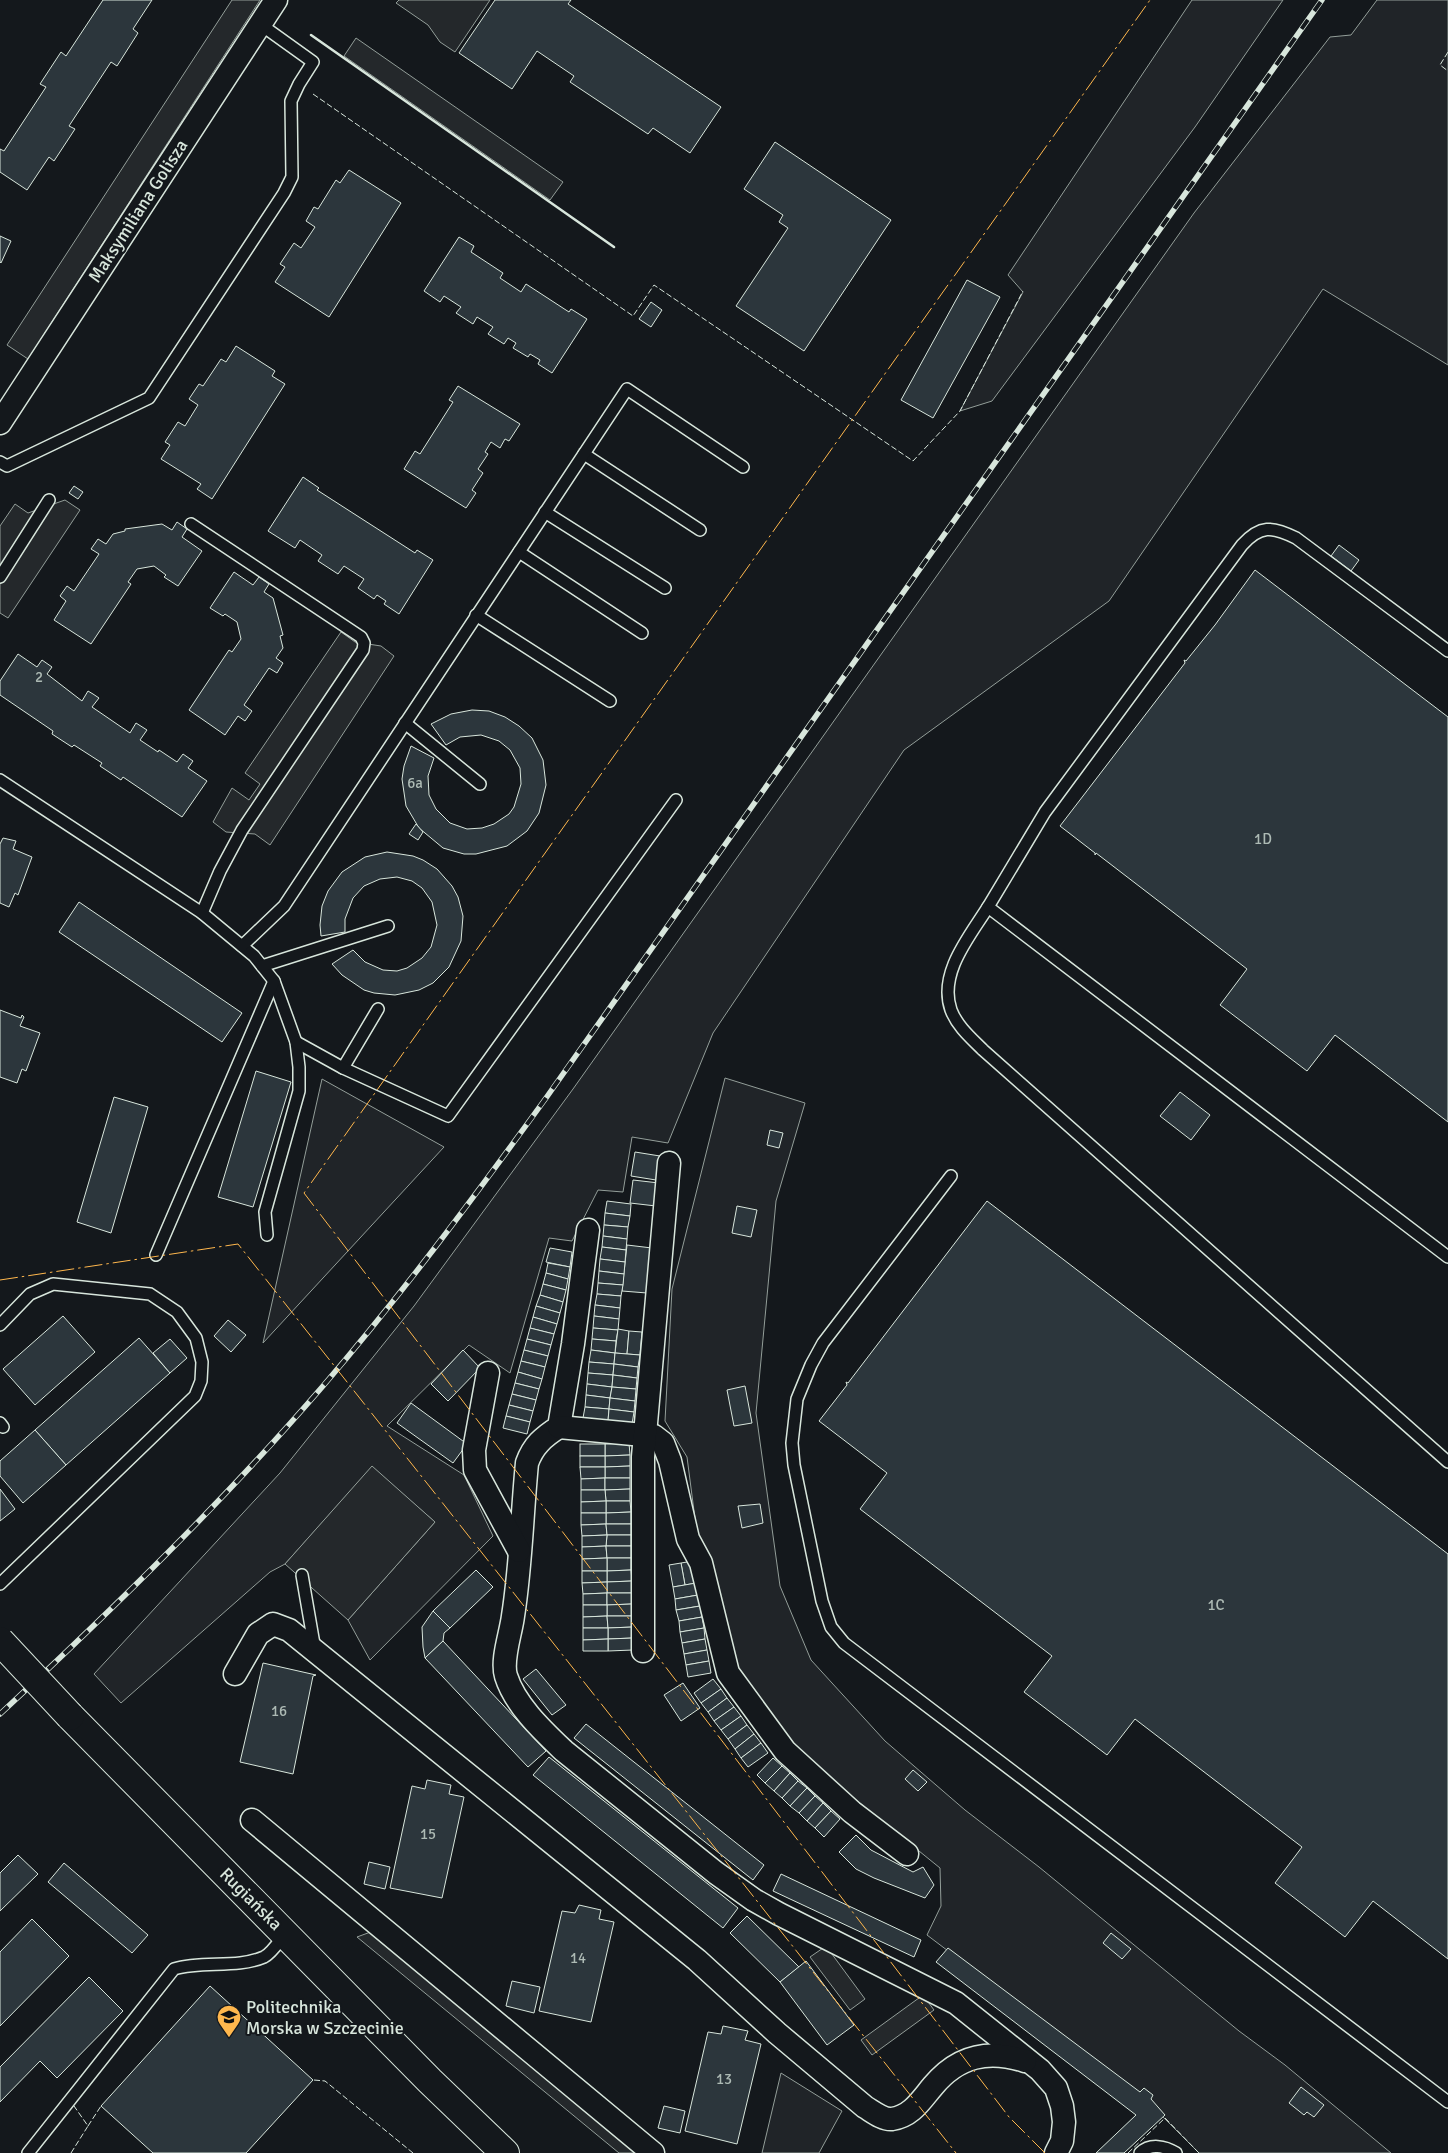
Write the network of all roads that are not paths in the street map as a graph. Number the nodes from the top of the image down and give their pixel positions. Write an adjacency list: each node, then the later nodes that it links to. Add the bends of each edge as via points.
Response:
1 (276, 0): 2 (street, Maksymiliana Golisza)
2 (260, 24): 3 (street, Maksymiliana Golisza); 5 (lane, via 313,62 291,101 292,177 284,193 149,398 7,466)
3 (0, 423)
4 (584, 454): 6 (lane, via 627,389); 8 (lane); 10 (lane)
5 (0, 462)
6 (744, 467)
7 (50, 500): 12 (lane)
8 (545, 512): 11 (lane); 13 (lane)
9 (191, 524): 23 (lane, via 360,637 364,643 363,650 242,830)
10 (700, 530)
11 (518, 552): 14 (lane); 15 (lane)
12 (0, 577)
13 (665, 588)
14 (476, 615): 17 (lane); 18 (lane)
15 (642, 633)
16 (1448, 651): 22 (lane, via 1296,538 1281,530 1257,531 1242,545 1045,812)
17 (610, 701)
18 (405, 723): 20 (lane); 25 (lane, via 284,906)
19 (0, 780): 23 (lane)
20 (480, 784)
21 (676, 800): 30 (lane, via 448,1116)
22 (988, 907): 36 (lane); 41 (lane, via 956,960 949,979 951,1010 969,1036)
23 (202, 912): 25 (lane)
24 (388, 926): 26 (lane)
25 (242, 946): 26 (lane)
26 (262, 966): 27 (lane)
27 (274, 981): 29 (lane); 35 (lane)
28 (378, 1009): 30 (lane)
29 (296, 1042): 30 (lane); 34 (lane, via 299,1091 265,1212)
30 (343, 1068)
31 (669, 1163): 40 (street)
32 (951, 1176): 53 (lane, via 823,1343 810,1365 797,1399 792,1427 794,1465 817,1579 831,1627 849,1647)
33 (588, 1230): 39 (street)
34 (267, 1234)
35 (156, 1255)
36 (1448, 1257)
37 (0, 1325): 44 (lane, via 30,1294 53,1284 150,1294 177,1312 196,1338 202,1362 201,1381 195,1396)
38 (488, 1373): 42 (street, via 474,1450 475,1470)
39 (559, 1427): 40 (street); 42 (street, via 540,1440 527,1463)
40 (645, 1435): 46 (street); 50 (street, via 659,1439 666,1450 688,1539 701,1563 728,1673 785,1751 852,1812)
41 (1448, 1462)
42 (519, 1551): 52 (street, via 505,1674 518,1699 557,1744 716,1874 754,1900 956,2003)
43 (302, 1576): 47 (lane)
44 (0, 1584)
45 (0, 1641): 51 (street, Rugiańska, bridge)
46 (643, 1651)
47 (316, 1652): 48 (street, via 289,1630 273,1624 258,1634); 52 (street, via 697,1960 784,2039 878,2115 891,2119 906,2115 944,2074 970,2059 998,2054)
48 (235, 1674)
49 (252, 1820): 56 (street)
50 (907, 1854)
51 (286, 1934): 54 (lane, via 266,1956 239,1963 187,1965 174,1969); 55 (street, Rugiańska)
52 (1031, 2063): 57 (street, via 1056,2088 1062,2106 1062,2140)
53 (1448, 2102)
54 (28, 2153)
55 (505, 2153)
56 (653, 2153)
57 (1056, 2153)
58 (1140, 2153): 59 (lane, via 1163,2146)
59 (1176, 2153)

